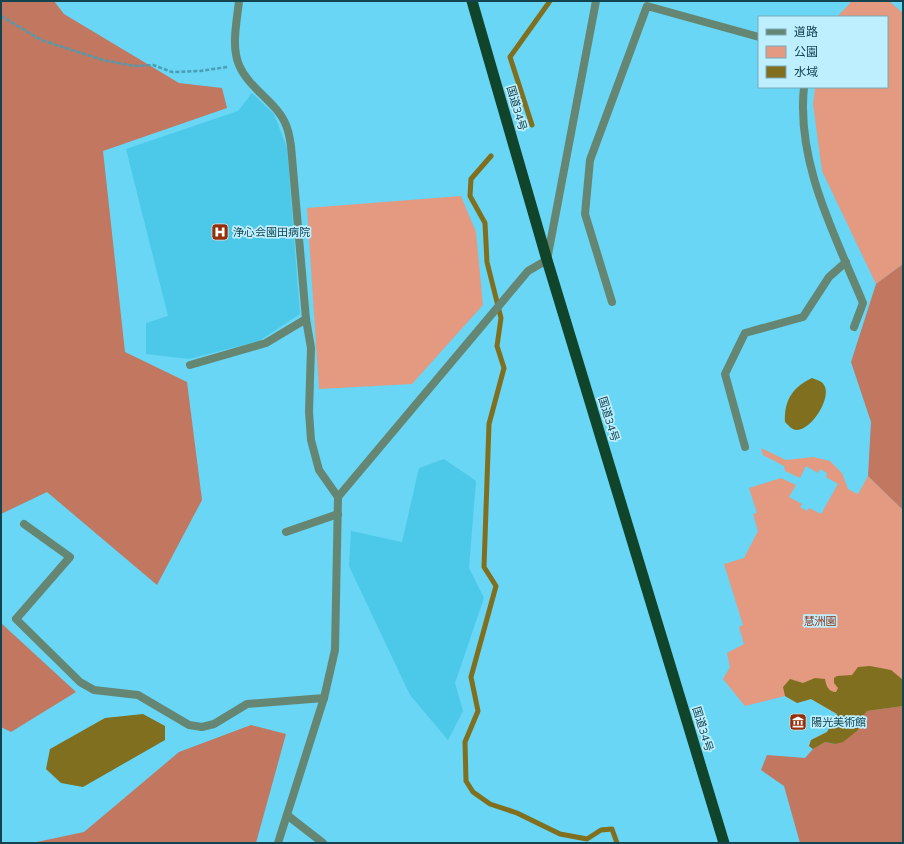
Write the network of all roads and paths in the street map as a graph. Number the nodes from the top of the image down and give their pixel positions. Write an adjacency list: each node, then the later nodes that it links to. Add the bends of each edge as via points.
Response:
1 (239, 1): 6 (street, via 235,44)
2 (472, 1): 8 (highway, 国道34号)
3 (596, 1): 8 (street)
4 (1, 16): 6 (path, via 42,40 103,60 134,66 153,65 172,72)
5 (758, 37): 10 (street, via 647,6 590,160 585,214)
6 (239, 65): 11 (street, via 249,81 274,106 286,125 291,146)
7 (804, 88): 9 (street, via 804,137 818,193)
8 (547, 260): 15 (street, via 528,271); 23 (highway, 国道34号)
9 (846, 262): 12 (street, via 863,303); 14 (street, via 829,277 803,317 745,333 725,374)
10 (612, 302)
11 (306, 318): 13 (street, via 266,343); 15 (street, via 310,348 311,440 319,470)
12 (854, 327)
13 (190, 365)
14 (745, 447)
15 (338, 497): 16 (street)
16 (338, 514): 18 (street); 19 (street, via 336,650)
17 (24, 524): 19 (street, via 70,557 16,619 80,682 94,690 138,695 189,725 202,727 214,724 247,704)
18 (286, 532)
19 (324, 698): 20 (street)
20 (287, 815): 21 (street); 22 (street)
21 (278, 843)
22 (322, 843)
23 (724, 843)

